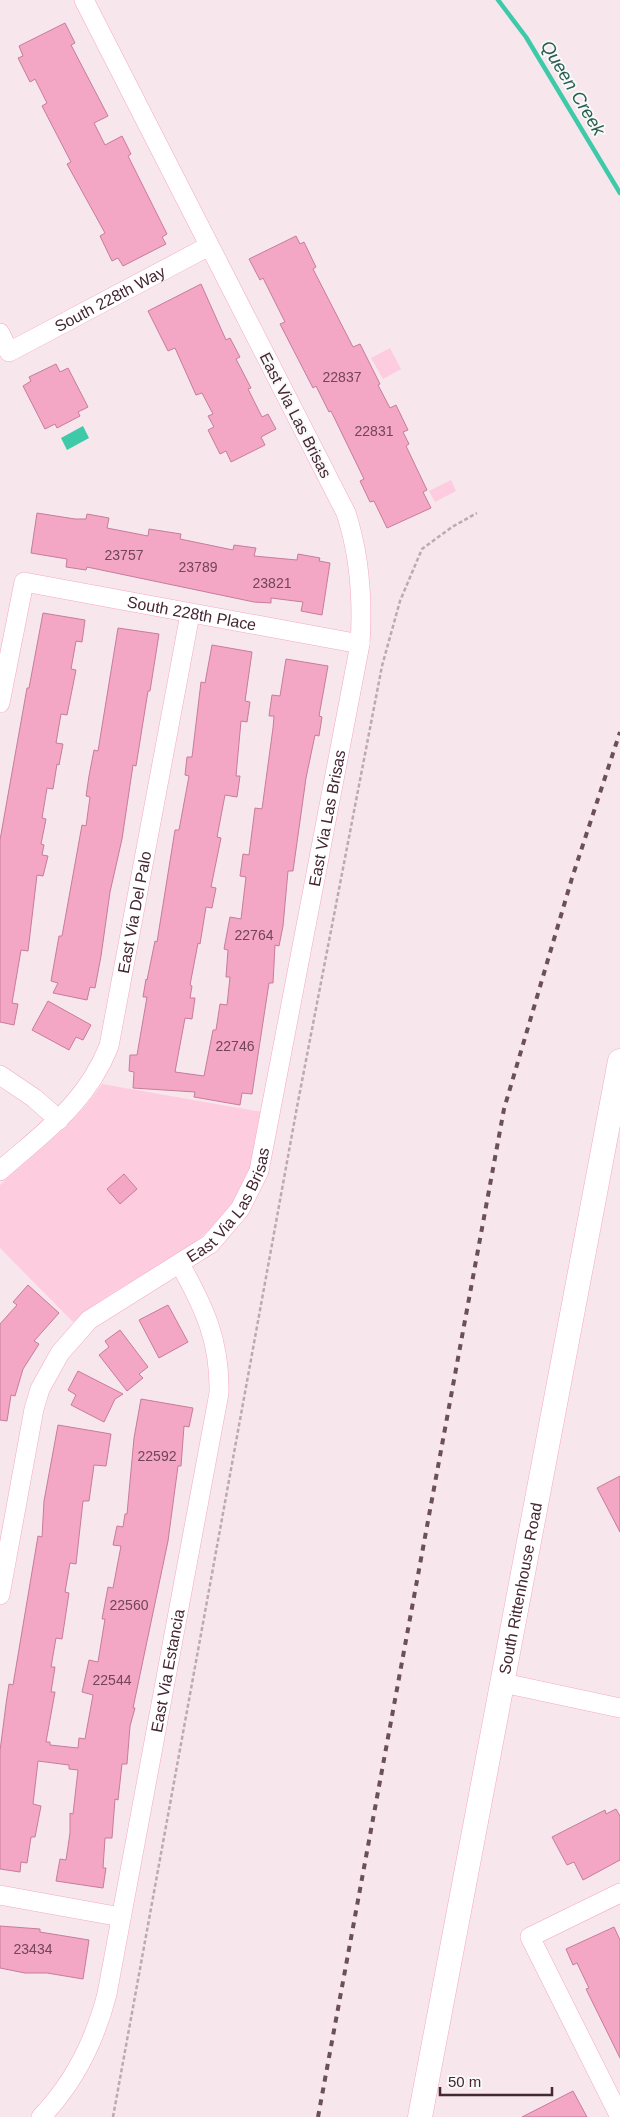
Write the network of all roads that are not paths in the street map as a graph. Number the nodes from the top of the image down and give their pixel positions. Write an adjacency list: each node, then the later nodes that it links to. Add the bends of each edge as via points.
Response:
1 (84, 0): 2 (street, East Via Las Brisas)
2 (210, 246): 3 (street, South 228th Way, via 9,352); 5 (street, East Via Las Brisas, via 346,512 360,569)
3 (0, 333)
4 (190, 614): 5 (street, South 228th Place); 6 (street, South 228th Place, via 24,582); 9 (street, East Via Del Palo, via 109,1046 92,1082)
5 (360, 644): 11 (street, East Via Las Brisas, via 259,1171 251,1190 226,1228 210,1244)
6 (0, 703)
7 (620, 1061): 13 (main road, South Rittenhouse Road)
8 (0, 1075): 9 (street)
9 (59, 1120): 10 (street, East Via Del Palo)
10 (0, 1171)
11 (180, 1264): 12 (street, East Via Las Brisas, via 89,1320 73,1336 48,1372 34,1409); 17 (street, East Via Estancia, via 202,1302 211,1327 217,1350 219,1392)
12 (0, 1595)
13 (503, 1683): 14 (street); 19 (main road, South Rittenhouse Road)
14 (620, 1708)
15 (620, 1894): 20 (street, via 530,1937)
16 (0, 1895): 17 (street)
17 (121, 1916): 18 (street, East Via Estancia, via 102,2014 94,2035 72,2077)
18 (40, 2117)
19 (420, 2117)
20 (620, 2117)

